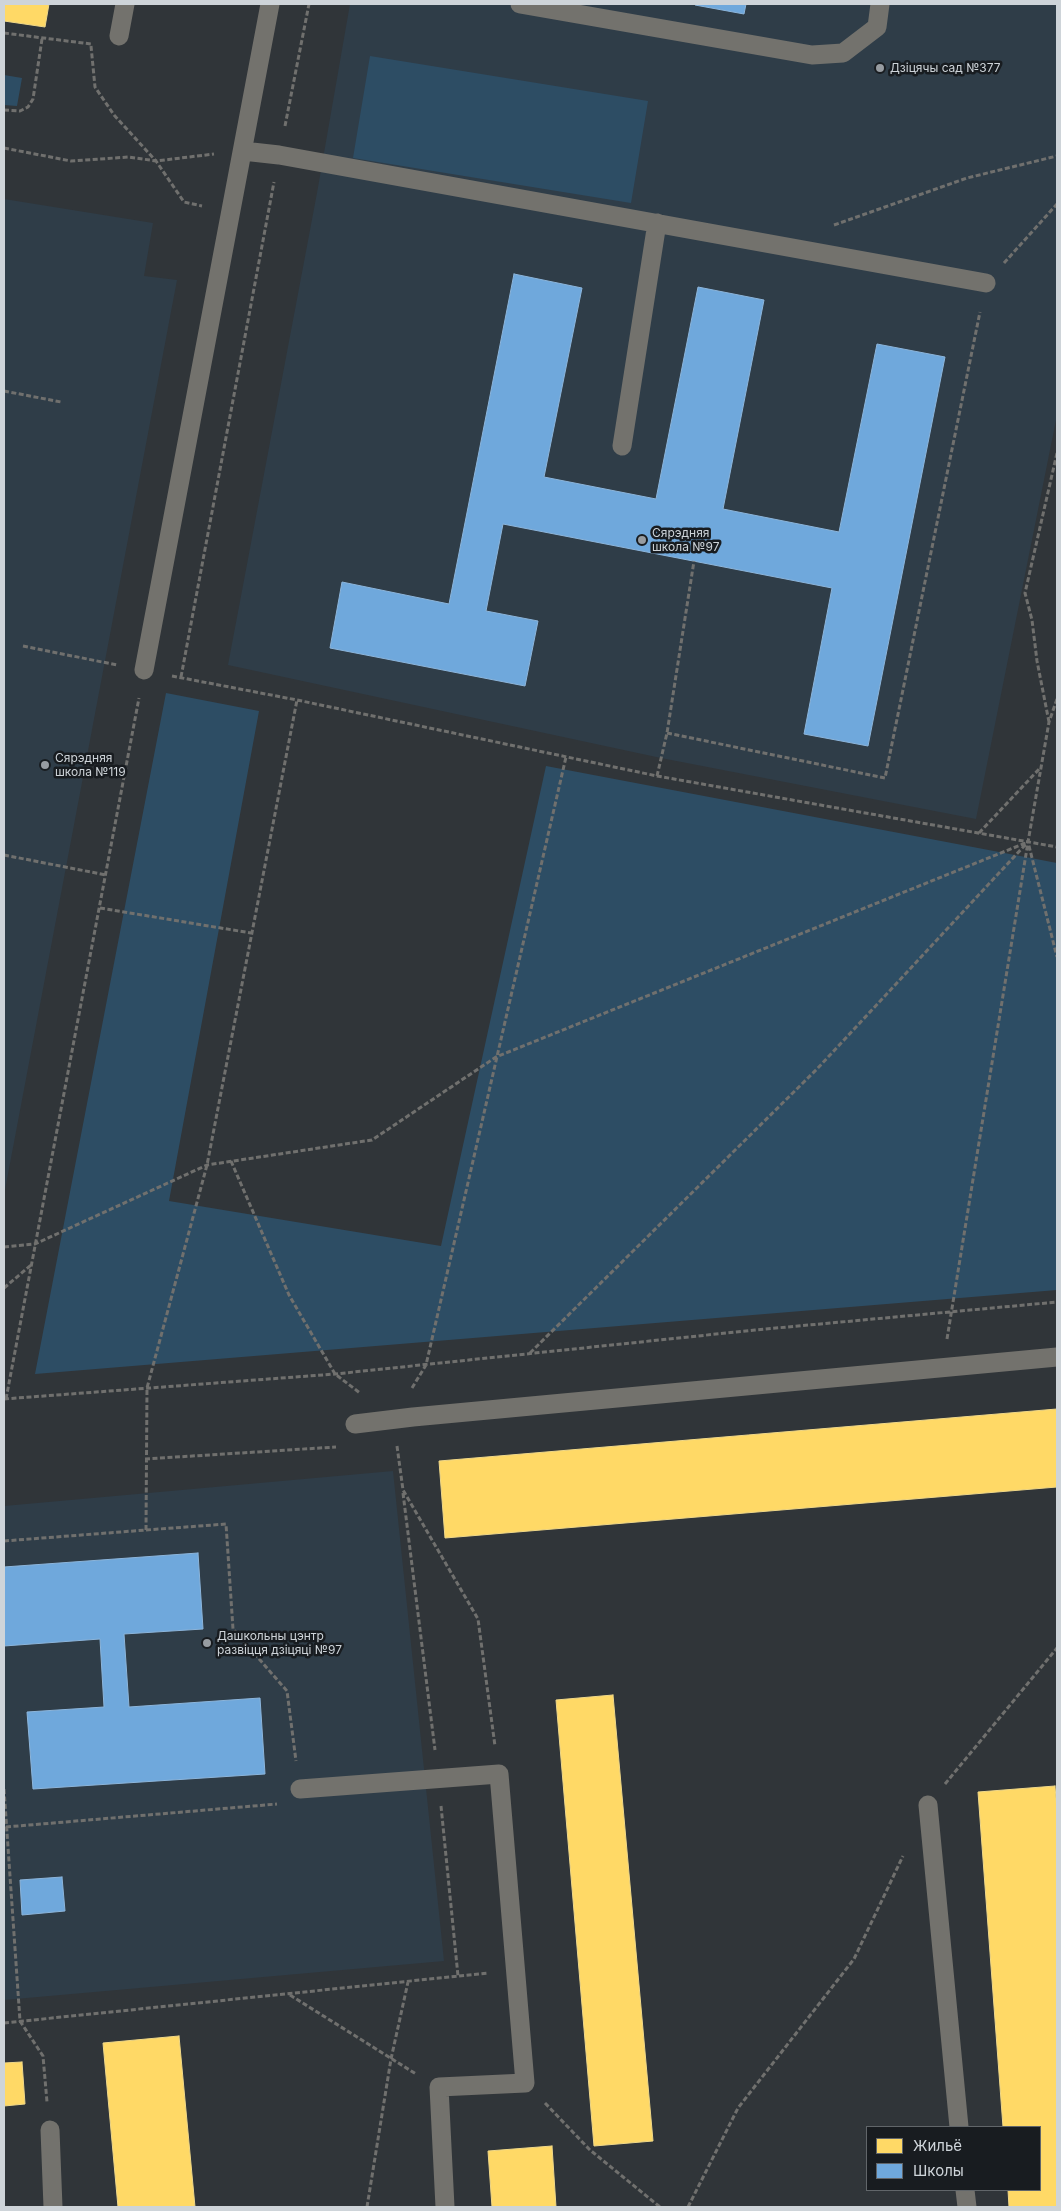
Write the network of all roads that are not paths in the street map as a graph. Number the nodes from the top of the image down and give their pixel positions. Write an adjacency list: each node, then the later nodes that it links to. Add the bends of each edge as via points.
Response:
1 (125, 4): 5 (lane)
2 (270, 4): 6 (lane)
3 (520, 4): 4 (lane, via 812,55 843,53 876,27)
4 (880, 4)
5 (119, 36)
6 (243, 151): 7 (lane); 10 (lane)
7 (658, 223): 8 (lane); 9 (lane)
8 (986, 283)
9 (622, 446)
10 (144, 670)
11 (1057, 1357): 12 (lane)
12 (355, 1424)
13 (300, 1789): 19 (lane, via 499,1774 526,2083 438,2087)
14 (928, 1805): 15 (lane)
15 (959, 2126)
16 (50, 2130): 18 (lane)
17 (965, 2191): 20 (lane)
18 (53, 2207)
19 (445, 2207)
20 (967, 2207)

